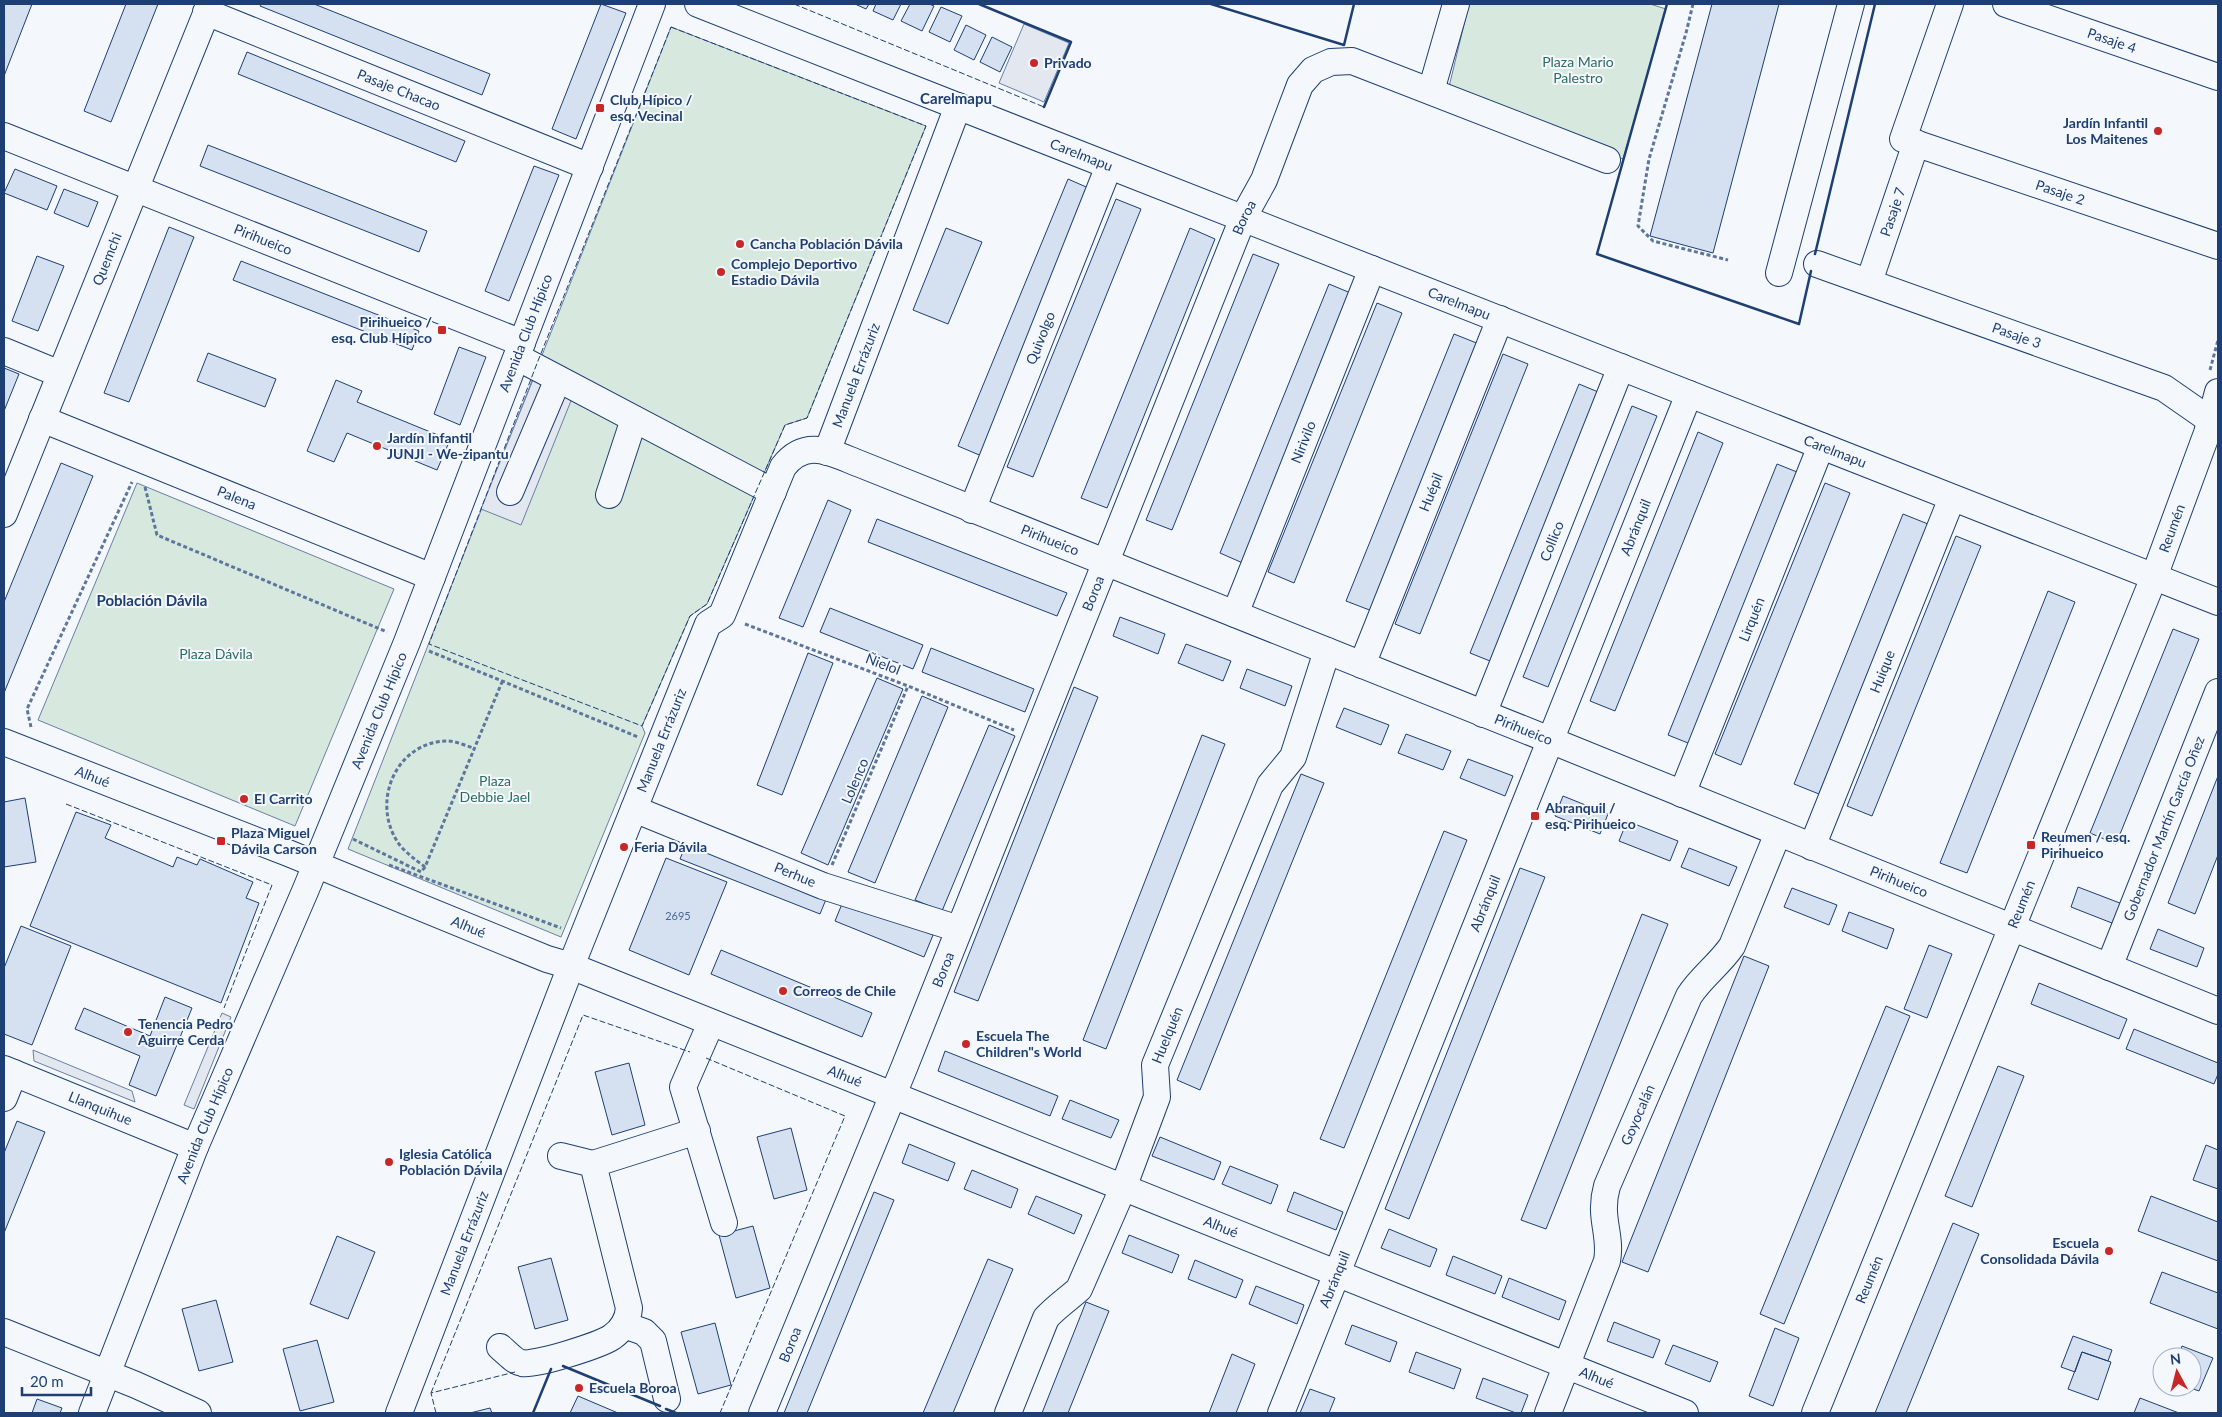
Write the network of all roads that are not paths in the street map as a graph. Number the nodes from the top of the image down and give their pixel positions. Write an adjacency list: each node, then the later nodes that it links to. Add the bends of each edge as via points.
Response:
1 (652, 4): 15 (street, Avenida Club Hípico)
2 (698, 4): 10 (street, Carelmapu)
3 (1456, 4): 9 (street)
4 (1851, 4): 21 (street)
5 (1950, 4): 12 (street, Pasaje 7)
6 (2006, 4): 8 (street, Pasaje 4)
7 (208, 8): 15 (street, Pasaje Chacao); 16 (street, Quemchi)
8 (2218, 76)
9 (1431, 92): 13 (street, Boroa); 17 (street, Boroa, via 1352,61 1331,62 1313,70 1300,85 1264,180)
10 (958, 106): 14 (street, Carelmapu); 35 (street, Manuela Errázuriz)
11 (4, 136): 16 (street, Pirihueico)
12 (1909, 141): 18 (street, Pasaje 2); 22 (street, Pasaje 7)
13 (1607, 160)
14 (1109, 166): 17 (street, Carelmapu); 40 (street, Quivolgo)
15 (590, 167): 24 (street, Avenida Club Hípico)
16 (136, 189): 24 (street, Pirihueico); 27 (street, Quemchi)
17 (1243, 218): 20 (street, Carelmapu); 42 (street, Boroa)
18 (2218, 246)
19 (1817, 264): 22 (street, Pasaje 3)
20 (1372, 269): 23 (street, Carelmapu); 46 (street, Nirivilo)
21 (1779, 273)
22 (1869, 282): 33 (street, Pasaje 3, via 2164,388)
23 (1500, 319): 26 (street, Carelmapu); 48 (street, Huépil)
24 (519, 350): 28 (street, Pirihueico); 43 (street, Avenida Club Hípico)
25 (4, 351): 27 (street)
26 (1621, 367): 30 (street, Carelmapu); 50 (street, Collico)
27 (60, 374): 31 (street, Quemchi)
28 (558, 379): 32 (street, Pirihueico); 36 (street)
29 (2218, 392): 33 (street, Reumén)
30 (1689, 394): 34 (street, Carelmapu); 51 (street, Abránquil)
31 (42, 419): 41 (street, Quemchi); 43 (street, Palena, via 139,466)
32 (634, 419): 37 (street, Pirihueico); 38 (street)
33 (2214, 422): 44 (street, Reumén)
34 (1821, 446): 39 (street, Carelmapu); 53 (street, Lirquén)
35 (827, 452): 37 (street, Manuela Errázuriz, via 810,450 796,453 783,467); 40 (street, Pirihueico)
36 (510, 492)
37 (773, 492): 54 (street, Manuela Errázuriz, via 722,615 708,624)
38 (609, 495)
39 (1952, 498): 44 (street, Carelmapu); 56 (street, Huique)
40 (972, 510): 42 (street, Pirihueico)
41 (4, 514)
42 (1105, 563): 46 (street, Pirihueico); 59 (street, Boroa)
43 (432, 577): 57 (street, Avenida Club Hípico)
44 (2154, 577): 45 (street, Carelmapu); 58 (street, Reumén)
45 (2218, 602)
46 (1234, 614): 47 (street, Pirihueico)
47 (1327, 652): 48 (street, Pirihueico); 71 (street, Huelquén, via 1293,756 1270,785 1155,1065 1157,1098)
48 (1362, 665): 50 (street, Pirihueico)
49 (2218, 692): 61 (street, Gobernador Martín García Oñez)
50 (1483, 714): 51 (street, Pirihueico)
51 (1550, 740): 53 (street, Pirihueico); 73 (street, Abránquil)
52 (4, 742): 57 (street, Alhué)
53 (1682, 794): 55 (street, Pirihueico)
54 (634, 809): 59 (street, Perhue, via 823,886); 60 (street, Manuela Errázuriz)
55 (1778, 833): 56 (street, Pirihueico); 77 (street, Goyocalán, via 1732,946 1694,987 1686,1001 1607,1186 1603,1215 1607,1261)
56 (1812, 846): 58 (street, Pirihueico)
57 (316, 864): 60 (street, Alhué); 68 (street, Avenida Club Hípico)
58 (2012, 928): 61 (street, Pirihueico); 88 (street, Reumén)
59 (959, 930): 65 (street, Boroa)
60 (570, 966): 63 (street, Alhué); 82 (street, Manuela Errázuriz)
61 (2109, 966): 62 (street, Pirihueico)
62 (2218, 1011)
63 (711, 1023): 65 (street, Alhué); 67 (street, via 683,1087)
64 (9, 1071): 66 (street); 68 (street, Llanquihue)
65 (893, 1096): 71 (street, Alhué); 83 (street, Boroa)
66 (4, 1098)
67 (697, 1131): 70 (street); 72 (street)
68 (196, 1147): 78 (street, Avenida Club Hípico)
69 (561, 1156): 70 (street)
70 (593, 1164): 74 (street, via 629,1308)
71 (1123, 1188): 73 (street, Alhué); 84 (street, Huelquén, via 1079,1289 1046,1318)
72 (724, 1223)
73 (1337, 1274): 77 (street, Alhué); 85 (street, Abránquil)
74 (624, 1325): 76 (street, via 612,1337 537,1362 521,1363); 79 (street, via 644,1332 653,1341)
75 (4, 1332): 78 (street)
76 (500, 1347)
77 (1567, 1366): 86 (street, Goyocalán); 87 (street, Alhué)
78 (108, 1375): 80 (street, Avenida Club Hípico); 81 (street)
79 (668, 1398)
80 (92, 1413)
81 (198, 1413)
82 (400, 1413)
83 (762, 1413)
84 (1008, 1413)
85 (1281, 1413)
86 (1548, 1413)
87 (1685, 1413)
88 (1815, 1413)

